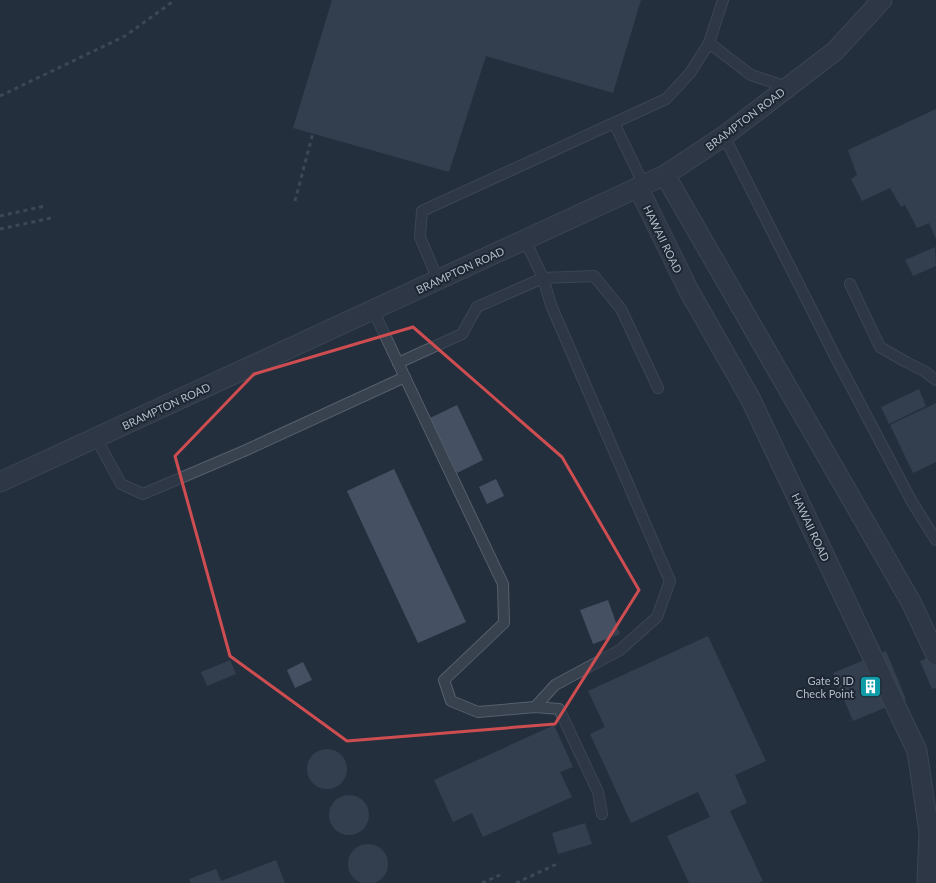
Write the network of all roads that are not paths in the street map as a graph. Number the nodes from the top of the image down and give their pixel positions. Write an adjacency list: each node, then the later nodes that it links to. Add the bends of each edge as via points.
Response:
1 (723, 0): 3 (lane)
2 (882, 0): 4 (street, BRAMPTON ROAD, via 835,51)
3 (709, 44): 4 (lane, via 751,75); 5 (lane, via 690,73 666,99)
4 (787, 88): 6 (street, BRAMPTON ROAD)
5 (614, 123): 8 (lane); 11 (lane, via 422,211 420,237)
6 (724, 136): 7 (street, BRAMPTON ROAD); 20 (lane, via 836,358 912,502)
7 (665, 175): 8 (street, BRAMPTON ROAD); 21 (street, via 911,602)
8 (641, 186): 9 (street, BRAMPTON ROAD); 24 (street, HAWAII ROAD, via 689,291 750,398 917,751 929,832)
9 (525, 240): 10 (lane); 11 (street, BRAMPTON ROAD)
10 (543, 278): 14 (lane, via 477,307 462,334); 17 (lane, via 594,276 621,309); 22 (lane, via 551,305 670,581 657,617 620,650 555,685)
11 (438, 280): 13 (street, BRAMPTON ROAD)
12 (850, 284): 16 (lane, via 880,347)
13 (373, 310): 14 (lane); 18 (street, BRAMPTON ROAD)
14 (398, 363): 15 (lane)
15 (405, 377): 18 (lane, via 143,494 121,484); 22 (lane, via 503,584 504,623 444,680 451,701 478,712)
16 (936, 380)
17 (658, 388)
18 (96, 438): 19 (street, BRAMPTON ROAD)
19 (0, 482)
20 (936, 540)
21 (936, 655)
22 (535, 707): 23 (lane, via 559,709 598,792)
23 (602, 814)
24 (927, 883)

